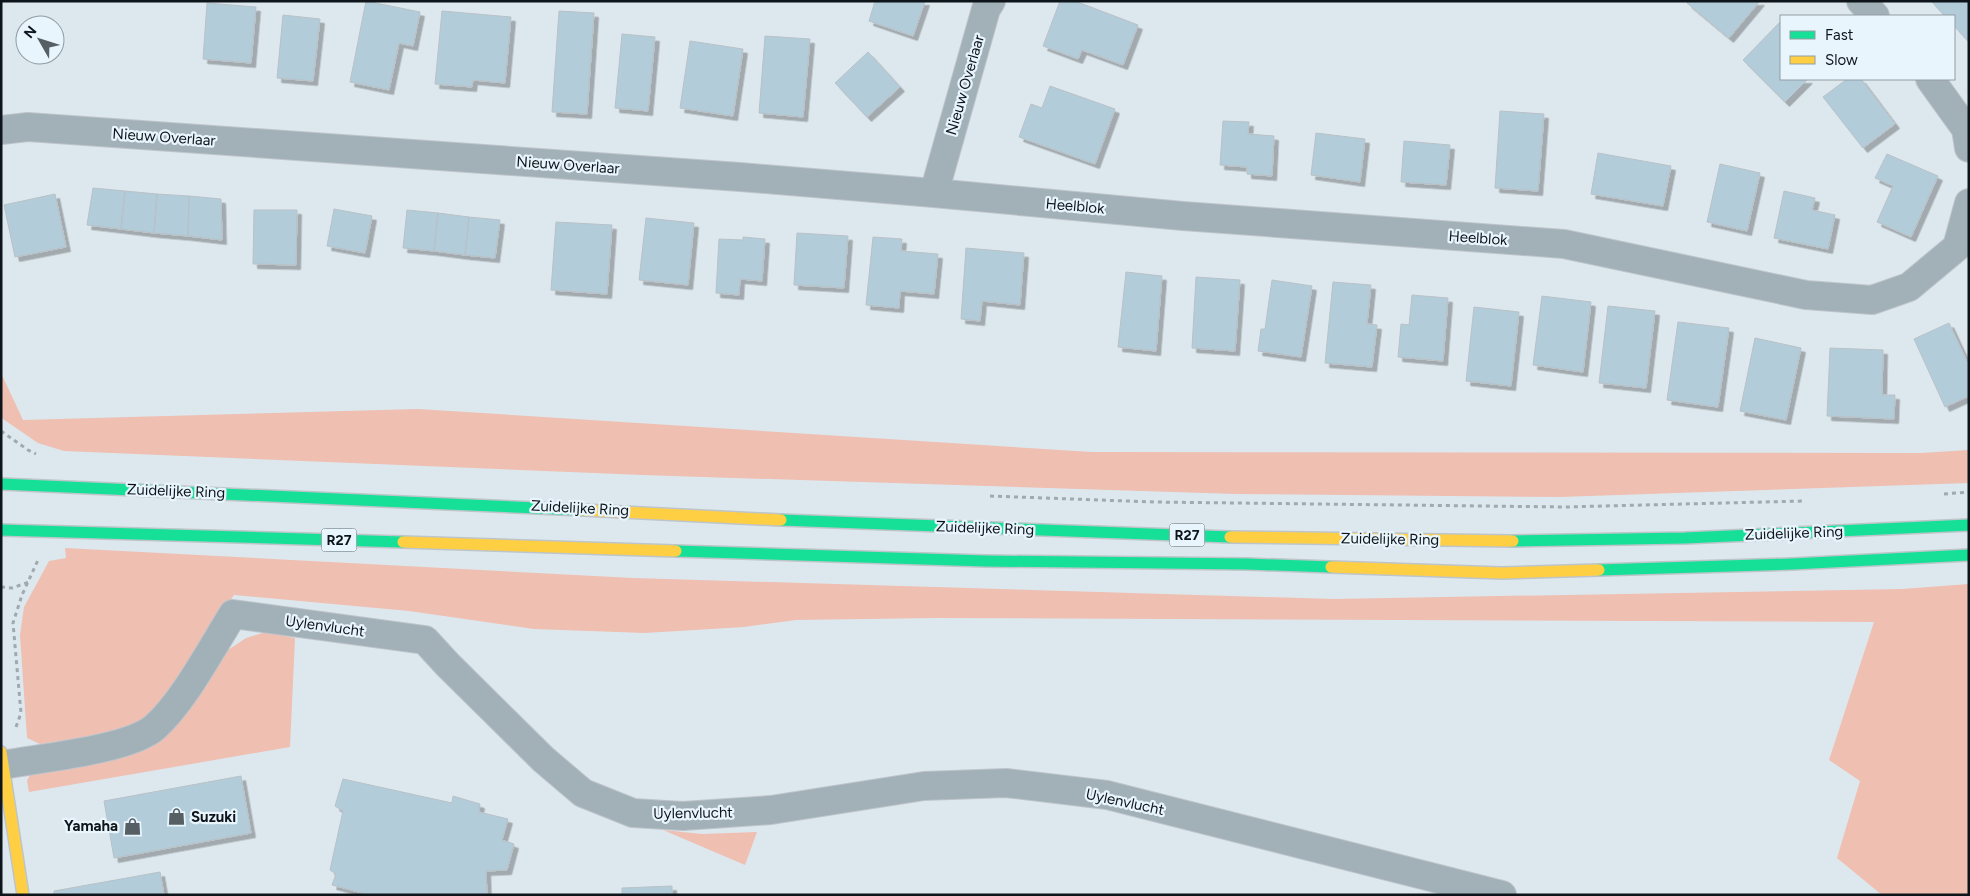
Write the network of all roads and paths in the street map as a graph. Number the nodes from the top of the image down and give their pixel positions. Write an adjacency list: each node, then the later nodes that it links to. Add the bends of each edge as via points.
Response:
1 (991, 1): 7 (street, Nieuw Overlaar, via 986,9)
2 (1861, 1): 3 (street)
3 (1874, 15)
4 (1931, 80): 6 (street, via 1966,129)
5 (1, 130): 7 (street, Nieuw Overlaar, via 28,127)
6 (1969, 148)
7 (934, 193): 8 (street, Heelblok, via 1183,216 1564,244 1806,295 1872,300 1909,287 1957,247)
8 (1969, 203)
9 (2, 432): 10 (path)
10 (28, 450): 11 (path); 13 (path)
11 (44, 457)
12 (1, 484): 13 (main road, Zuidelijke Ring / R27)
13 (29, 484): 18 (main road, Zuidelijke Ring / R27, via 1253,538 1528,540 1790,534)
14 (1969, 492): 15 (path)
15 (1940, 494)
16 (985, 496): 17 (path, via 1154,502 1565,507)
17 (1812, 501)
18 (1969, 525)
19 (1, 530): 20 (main road, Zuidelijke Ring / R27)
20 (37, 531): 21 (main road, Zuidelijke Ring / R27, via 985,561 1248,564 1502,573); 22 (path, via 41,554)
21 (1969, 555)
22 (29, 582): 23 (path, via 12,588); 24 (path, via 13,623 21,713)
23 (1, 587)
24 (2, 759): 25 (main road); 26 (street, Uylenvlucht, via 132,741 154,728 177,702 233,614 425,640 536,752 583,793 633,813 683,816 771,810 924,786 1006,783 1107,795)
25 (23, 895)
26 (1502, 895)

